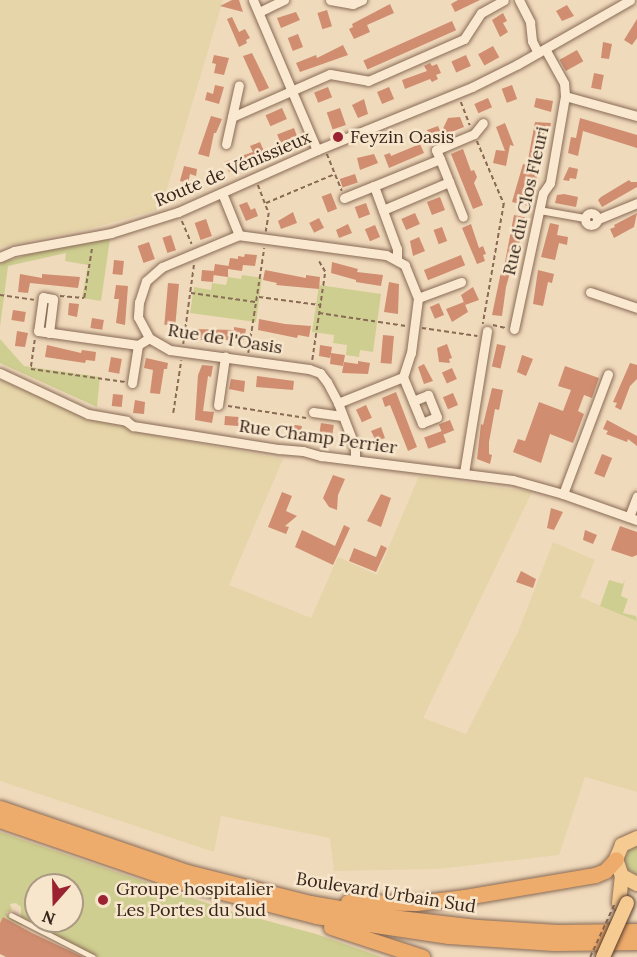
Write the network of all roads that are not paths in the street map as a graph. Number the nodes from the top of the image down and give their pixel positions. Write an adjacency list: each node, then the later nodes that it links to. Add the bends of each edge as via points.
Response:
1 (254, 0): 8 (street)
2 (284, 0): 8 (street)
3 (330, 0): 4 (street, via 353,4)
4 (362, 0)
5 (504, 0): 11 (street, via 481,13 464,39 368,81 335,73)
6 (519, 0): 9 (street, via 530,22 532,41)
7 (630, 0): 9 (street, Route de Vénissieux)
8 (259, 12): 11 (street)
9 (541, 51): 12 (street, via 564,83); 17 (street, Route de Vénissieux)
10 (239, 85): 14 (street)
11 (292, 91): 14 (street); 17 (street)
12 (566, 96): 13 (street); 25 (street, Rue du Clos Fleuri, via 550,183)
13 (637, 116)
14 (232, 117): 16 (street)
15 (483, 123): 18 (street, via 474,134 436,150)
16 (226, 144)
17 (322, 151): 21 (street, Route de Vénissieux)
18 (440, 159): 19 (street); 20 (street)
19 (449, 183): 24 (street); 26 (street)
20 (374, 186): 22 (street); 24 (street)
21 (222, 193): 28 (street); 29 (street, Route de Vénissieux, via 157,220)
22 (344, 198)
23 (637, 203): 27 (street, via 591,225)
24 (383, 210): 30 (street)
25 (539, 210): 27 (street); 35 (street, Rue du Clos Fleuri)
26 (463, 217)
27 (585, 218)
28 (239, 235): 30 (street, Rue de l'Oasis); 38 (street, Rue de l'Oasis, via 162,267 146,281 138,302 138,317)
29 (0, 257)
30 (398, 258): 33 (street, via 405,265)
31 (461, 282): 33 (street)
32 (590, 292): 34 (street)
33 (418, 298): 43 (street, via 411,352)
34 (637, 308)
35 (514, 329)
36 (483, 330): 51 (street)
37 (49, 333): 37 (street, via 53,298 43,297 38,331); 39 (street)
38 (148, 338): 39 (street); 40 (street, Rue de l'Oasis, via 170,350)
39 (138, 345): 44 (street)
40 (225, 357): 46 (street, Rue de l'Oasis, via 309,369 327,382); 47 (street)
41 (0, 373): 50 (street, Rue Champ Perrier, via 88,414 126,421 133,426)
42 (608, 374): 52 (street)
43 (403, 376): 45 (street); 46 (street)
44 (132, 383)
45 (413, 401)
46 (338, 403): 49 (street)
47 (218, 405)
48 (313, 412): 49 (street)
49 (342, 416): 50 (street, via 355,447)
50 (355, 459): 51 (street, Rue Champ Perrier)
51 (464, 473): 52 (street, Rue Champ Perrier, via 513,480)
52 (562, 494): 54 (street, Rue Champ Perrier)
53 (637, 496): 54 (street)
54 (633, 518)
55 (0, 808): 61 (highway, Boulevard Urbain Sud, via 132,854)
56 (0, 820): 62 (highway, Boulevard Urbain Sud, via 171,879)
57 (637, 837): 58 (main road, via 622,845)
58 (616, 859): 59 (main road); 61 (highway, via 596,875 416,903 335,900 289,892)
59 (622, 876): 60 (main road); 63 (main road)
60 (637, 885): 63 (main road)
61 (275, 896): 65 (highway, Boulevard Urbain Sud, via 468,927)
62 (258, 903): 66 (highway, Boulevard Urbain Sud, via 449,936 554,943); 68 (highway, via 271,912)
63 (620, 903): 69 (main road, bridge); 70 (main road, bridge)
64 (11, 915): 67 (lane)
65 (637, 931)
66 (637, 942)
67 (93, 957)
68 (422, 957)
69 (592, 957)
70 (603, 957)

